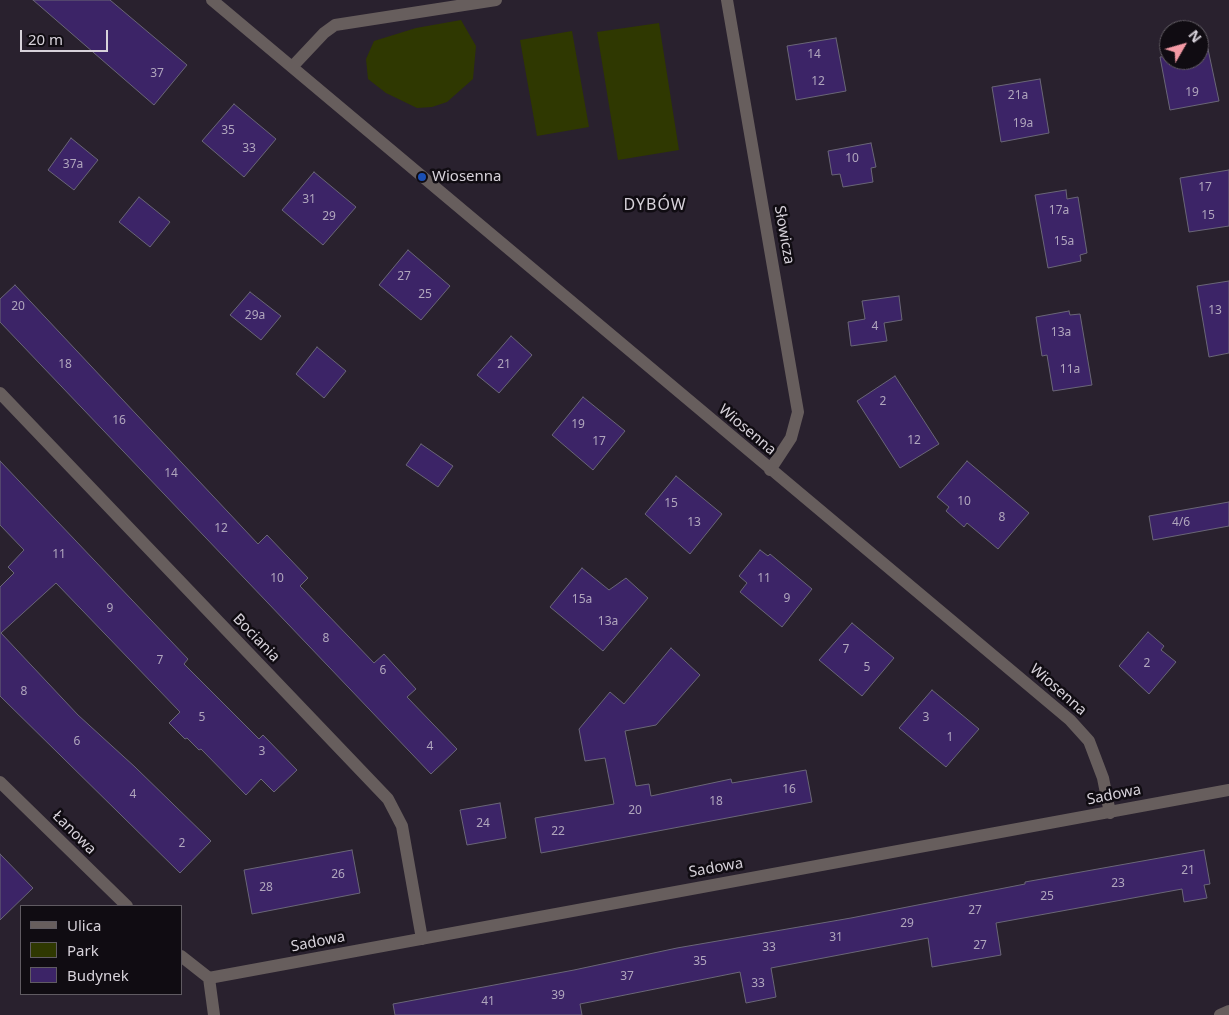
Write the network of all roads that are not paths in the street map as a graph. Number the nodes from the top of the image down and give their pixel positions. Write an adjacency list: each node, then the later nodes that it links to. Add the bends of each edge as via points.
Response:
1 (212, 0): 4 (street, Wiosenna)
2 (496, 0): 4 (street, via 335,25)
3 (727, 0): 6 (street, Słowicza, via 798,412 791,438)
4 (292, 67): 6 (street, Wiosenna)
5 (0, 393): 11 (street, Bociania, via 388,799 402,826)
6 (770, 470): 9 (street, Wiosenna, via 1070,720 1089,741 1103,778)
7 (0, 782): 10 (street, Łanowa)
8 (1229, 790): 9 (street, Sadowa)
9 (1110, 813): 11 (street, Sadowa)
10 (126, 905)
11 (422, 939): 13 (street, Sadowa)
12 (182, 957): 13 (street)
13 (209, 978): 15 (street)
14 (1229, 1011): 16 (street)
15 (214, 1015)
16 (1220, 1015)

